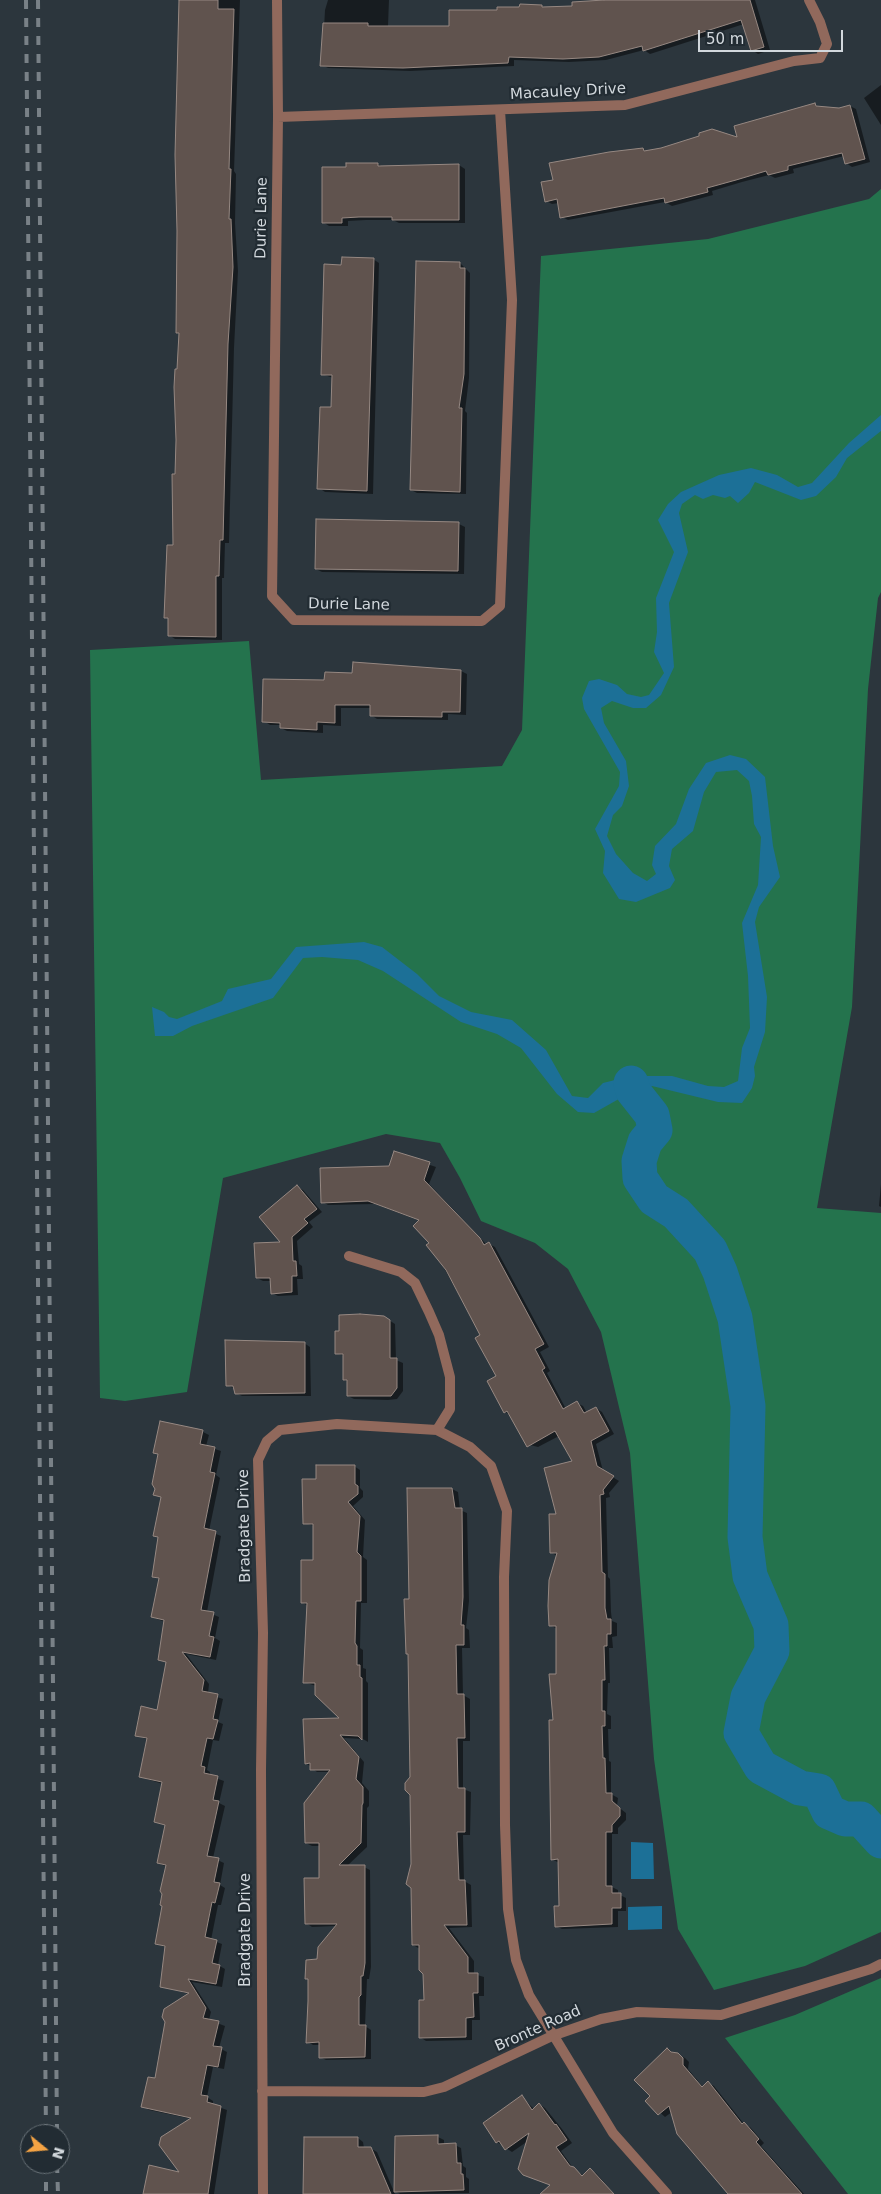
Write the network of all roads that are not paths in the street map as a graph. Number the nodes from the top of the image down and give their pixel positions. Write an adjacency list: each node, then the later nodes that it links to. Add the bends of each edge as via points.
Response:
1 (277, 0): 4 (street, Durie Lane)
2 (809, 0): 3 (street, Macauley Drive, via 827,44 820,58 794,61 625,105)
3 (500, 110): 4 (street, Macauley Drive); 4 (street, Durie Lane, via 512,300 500,606 482,621 294,620 272,596)
4 (278, 117)
5 (349, 1256): 6 (street, via 401,1272 414,1283 422,1298 439,1335 450,1377 450,1409)
6 (437, 1430): 8 (street, Bradgate Drive, via 470,1447 492,1466 507,1511 504,1577 508,1909 516,1960 529,1995); 9 (street, Bradgate Drive, via 337,1424 280,1430 267,1441 258,1460 263,1632 260,1770)
7 (881, 1964): 8 (street, Bronte Road, via 721,2015 637,2012 601,2019)
8 (552, 2036): 9 (street, Bronte Road, via 473,2074 424,2092); 11 (street, Bradgate Drive, via 613,2132)
9 (262, 2091): 10 (street, Bradgate Drive)
10 (264, 2194)
11 (667, 2194)

